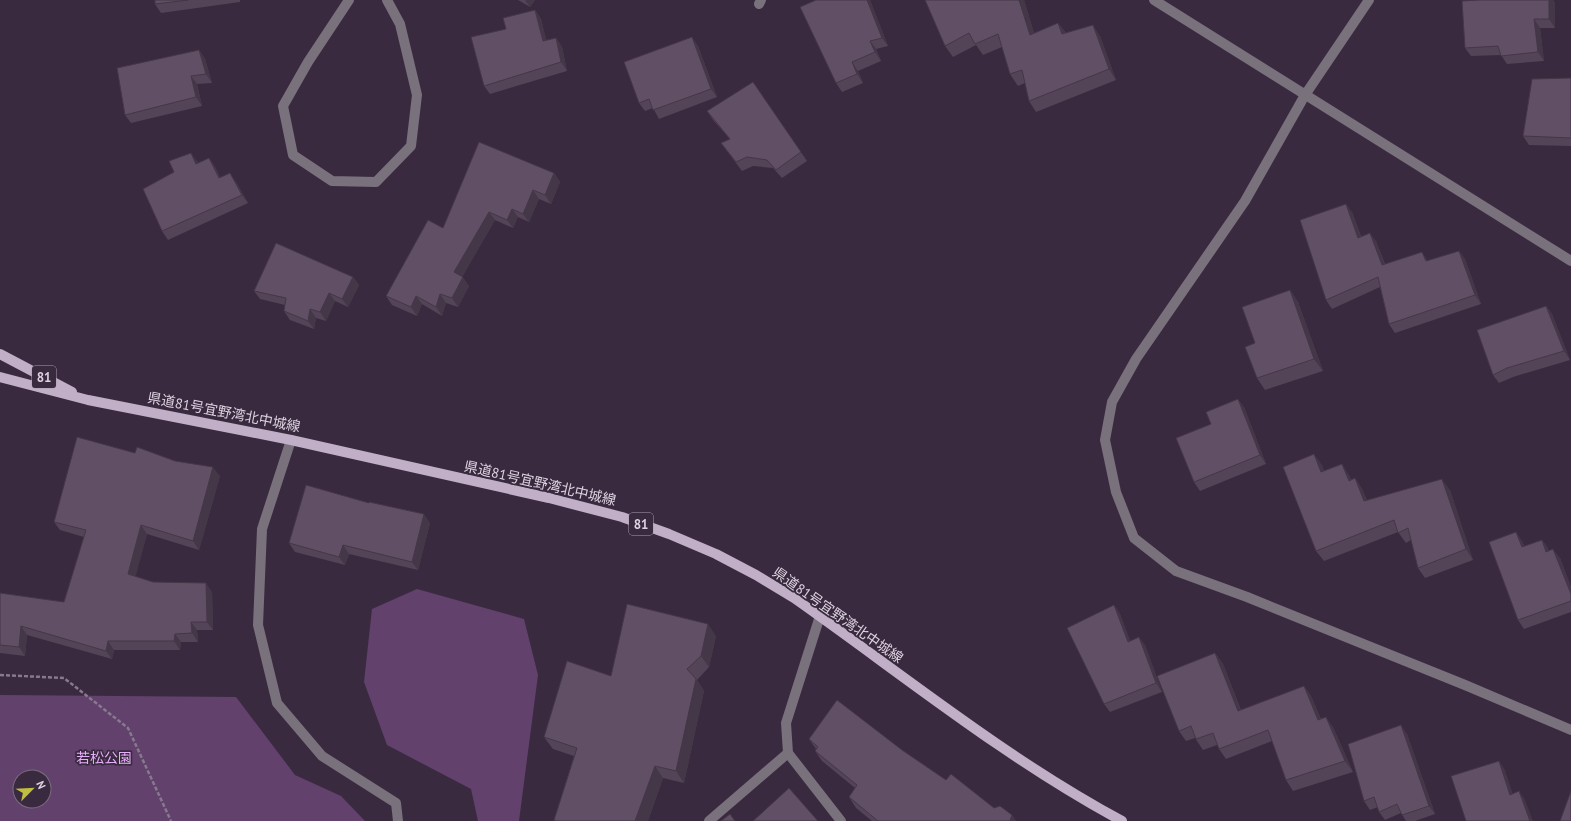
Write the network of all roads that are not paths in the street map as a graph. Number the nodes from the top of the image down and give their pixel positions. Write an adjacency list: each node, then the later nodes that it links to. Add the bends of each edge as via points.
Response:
1 (350, 0): 2 (street, via 308,62 283,106 293,155 332,182 376,182 411,146 417,96 400,24)
2 (387, 0)
3 (1154, 0): 5 (street)
4 (1369, 0): 5 (street)
5 (1305, 95): 6 (street); 12 (street, via 1244,201 1136,359 1112,402 1105,440 1116,492 1134,538 1176,571 1458,682)
6 (1571, 261)
7 (0, 354): 9 (main road, 県道81号宜野湾北中城線 / 81)
8 (0, 377): 9 (main road, 県道81号宜野湾北中城線 / 81)
9 (88, 400): 10 (main road, 県道81号宜野湾北中城線 / 81)
10 (290, 440): 11 (main road, 県道81号宜野湾北中城線 / 81, via 549,498 622,517 716,554 756,575); 14 (street, via 262,529 258,625 277,704 322,756 396,803)
11 (820, 616): 13 (street, via 786,723); 17 (main road, 県道81号宜野湾北中城線 / 81, via 1022,761)
12 (1571, 730)
13 (788, 753): 15 (street); 16 (street)
14 (398, 821)
15 (710, 821)
16 (841, 821)
17 (1122, 821)

